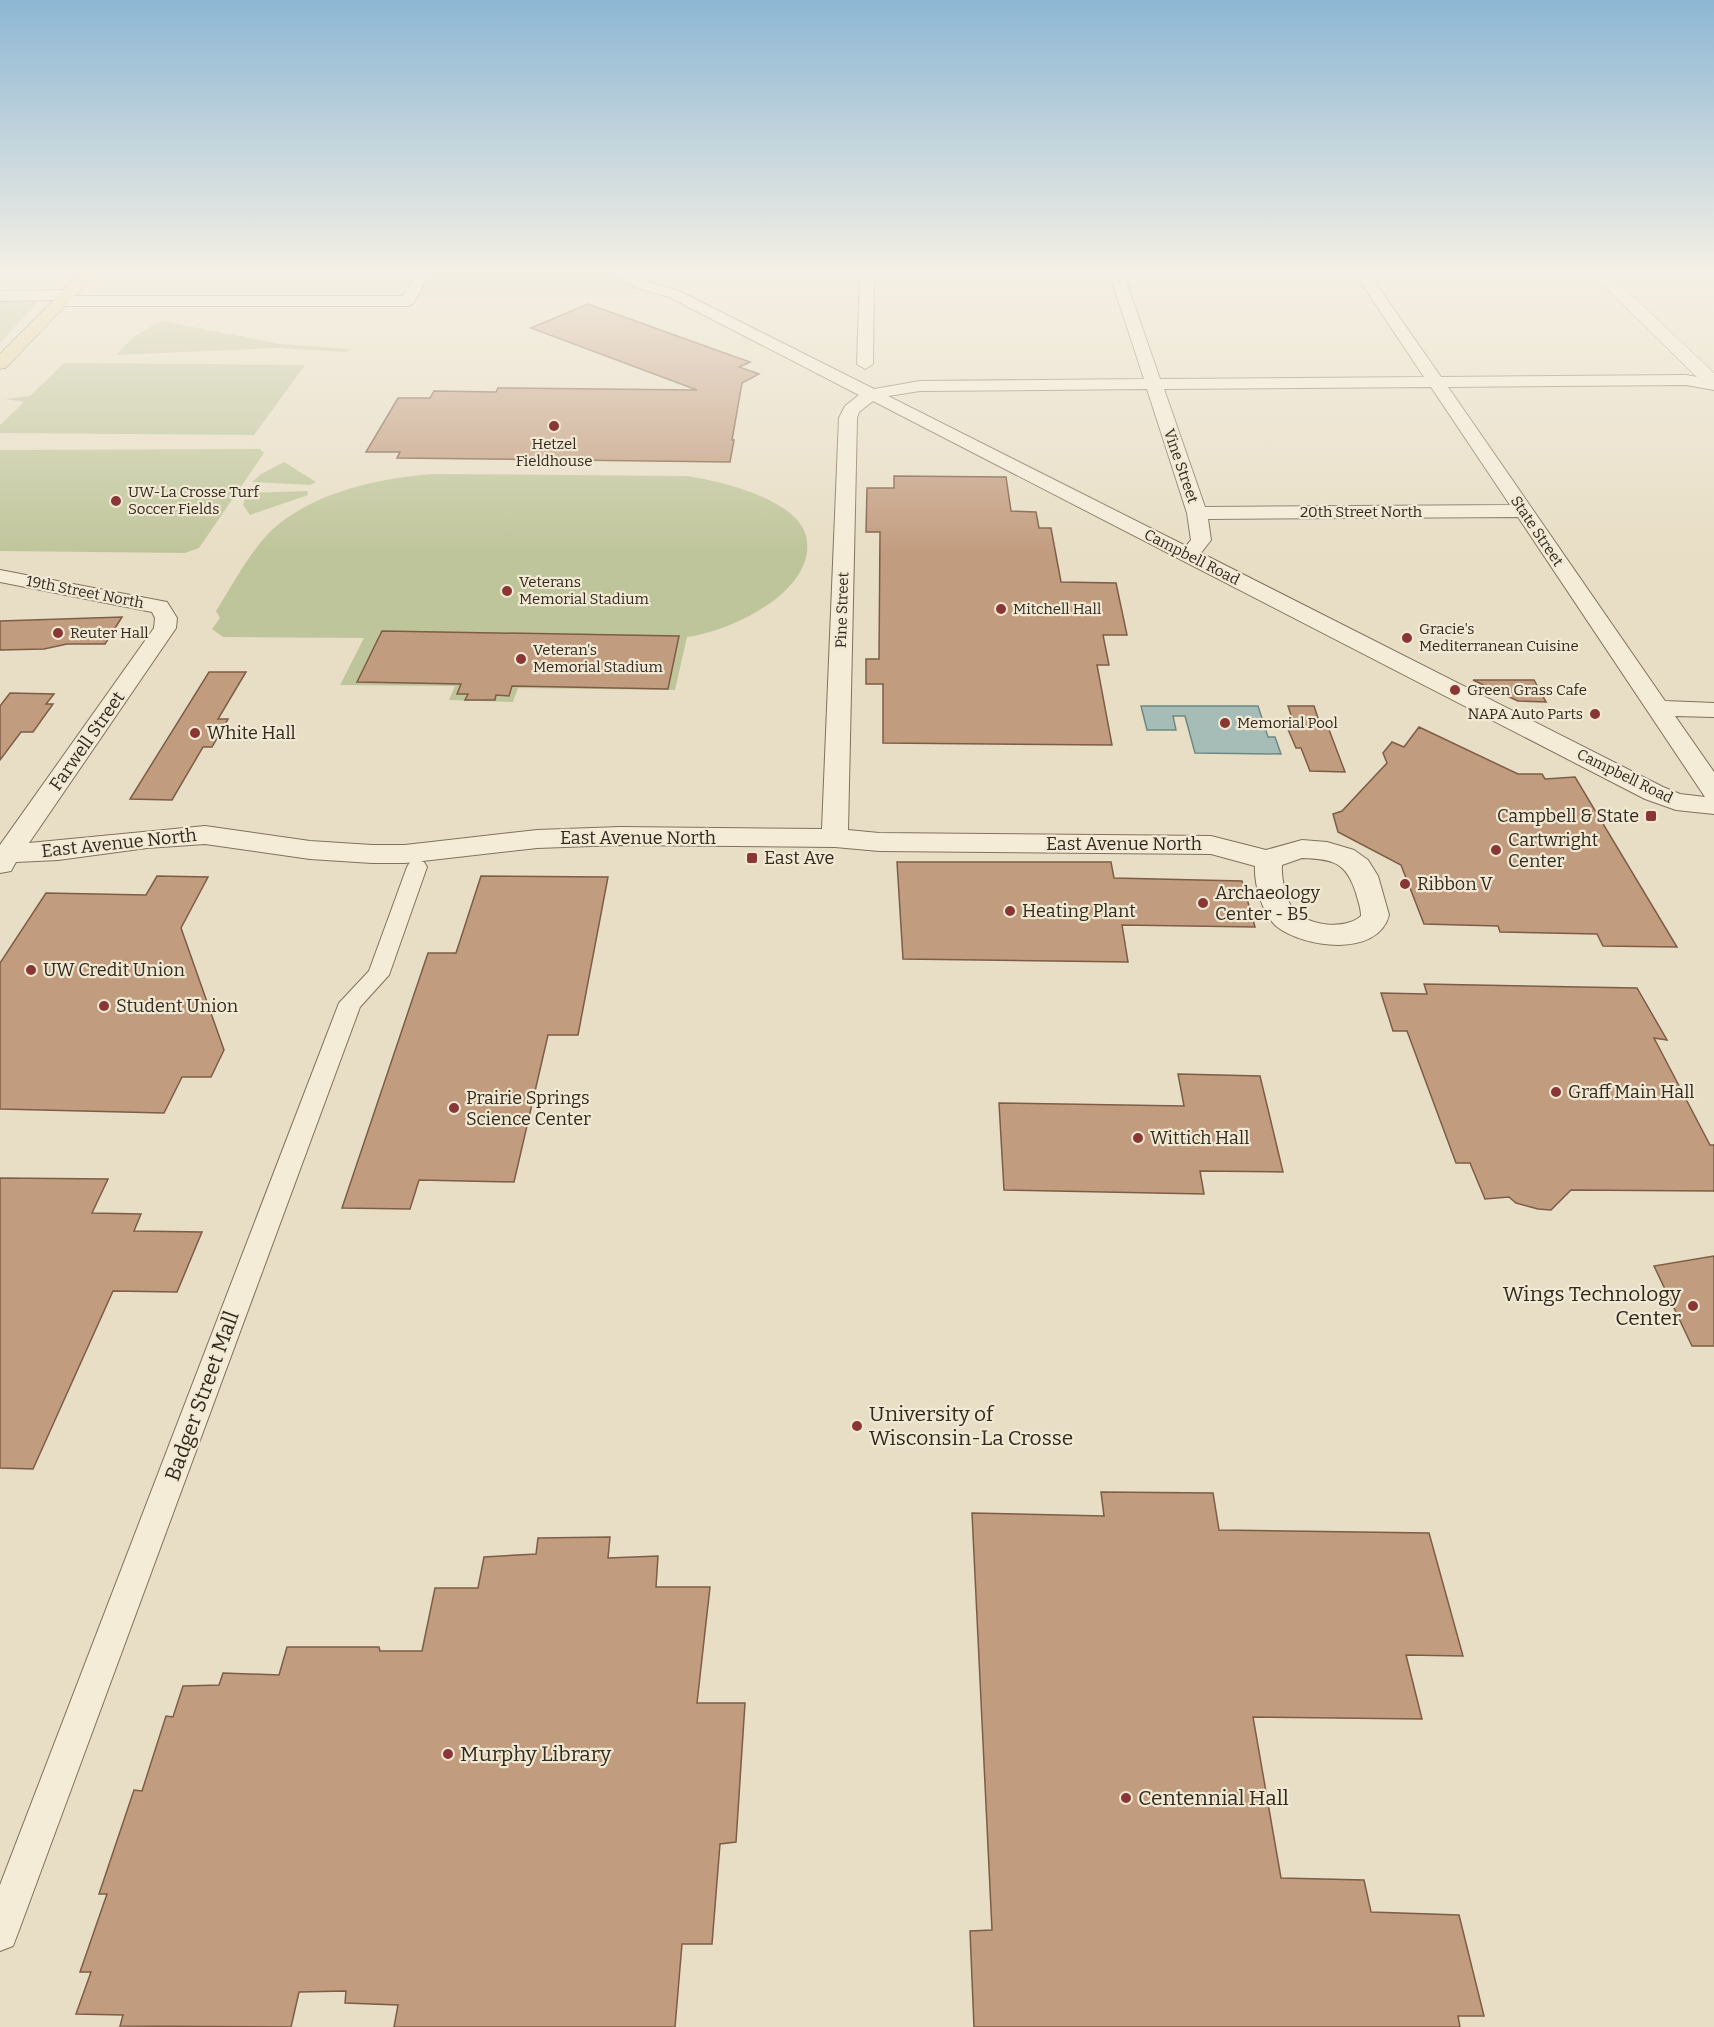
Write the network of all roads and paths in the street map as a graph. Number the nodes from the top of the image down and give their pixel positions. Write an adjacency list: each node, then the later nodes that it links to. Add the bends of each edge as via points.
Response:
1 (816, 367): 8 (street, Campbell Road)
2 (1148, 367): 5 (street, Vine Street)
3 (1425, 367): 6 (street, State Street)
4 (1696, 367): 7 (street)
5 (1154, 383): 6 (street); 8 (street, via 904,386); 10 (street, Vine Street)
6 (1436, 383): 7 (street, via 1686,380); 9 (street, State Street)
7 (1714, 384)
8 (873, 396): 11 (street, Campbell Road); 18 (street, Pine Street, via 856,403 849,412)
9 (1524, 512): 10 (street, 20th Street North); 14 (street, State Street)
10 (1197, 513): 11 (street, Vine Street, via 1201,540)
11 (1189, 556): 17 (street, Campbell Road, via 1654,794 1676,802)
12 (0, 576): 13 (street, 19th Street North, via 159,607)
13 (167, 615): 19 (street, Farwell Street, via 165,628)
14 (1657, 708): 15 (street); 16 (street, State Street)
15 (1714, 710)
16 (1714, 791)
17 (1714, 807)
18 (835, 838): 19 (street, East Avenue North, via 620,836 537,839 372,854 310,850 206,835); 20 (street, East Avenue North, via 879,842 1211,845)
19 (2, 856)
20 (1269, 861)
21 (417, 867): 22 (street, Badger Street Mall, via 378,975 346,1012)
22 (0, 1933)

